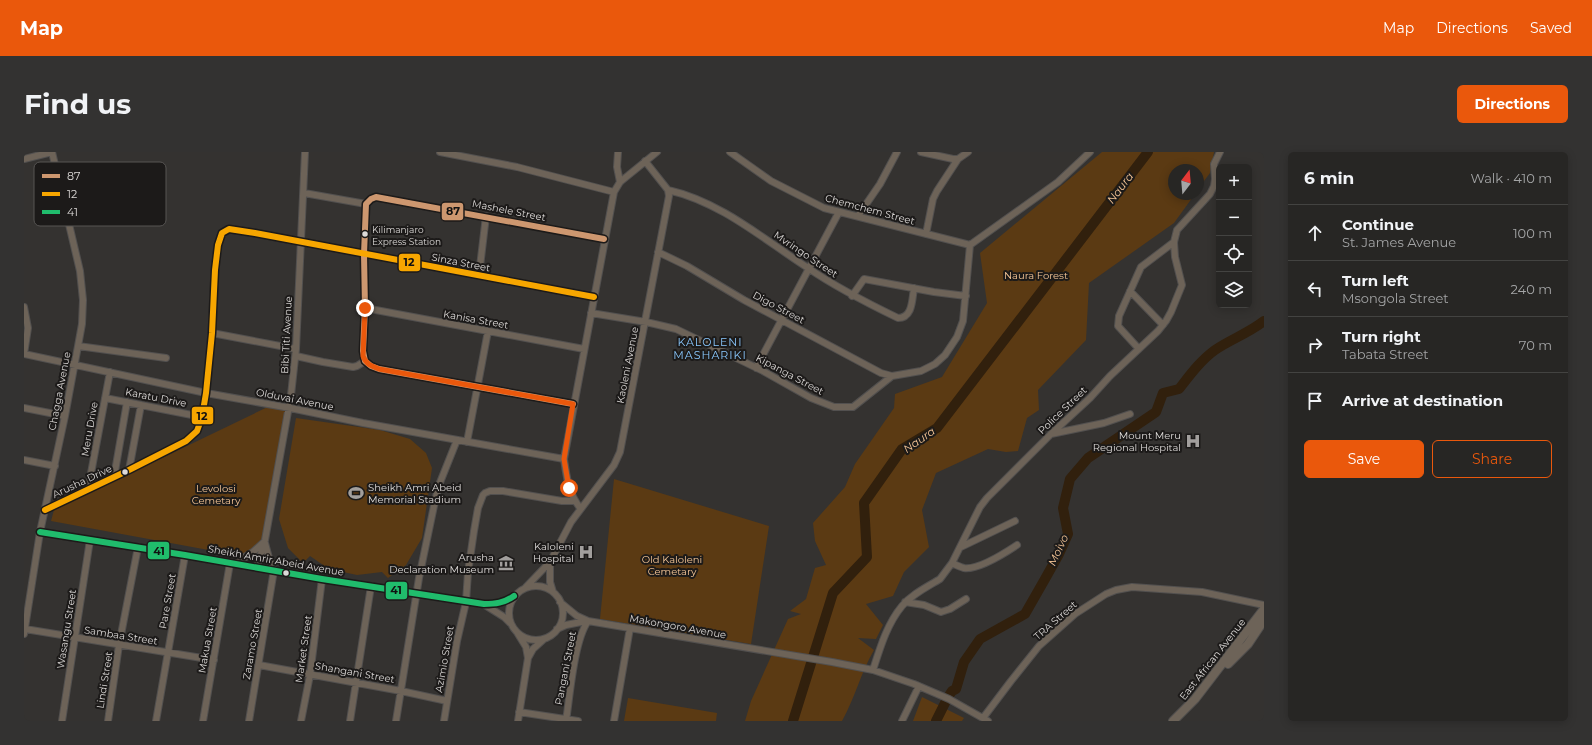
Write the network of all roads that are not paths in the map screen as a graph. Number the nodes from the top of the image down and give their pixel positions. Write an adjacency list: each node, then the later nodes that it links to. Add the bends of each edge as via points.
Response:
1 (52, 152): 12 (street); 15 (street, Chagga Avenue)
2 (305, 152): 19 (street, Bibi Titi Avenue)
3 (440, 152): 18 (street)
4 (618, 152): 16 (street)
5 (657, 152): 14 (street)
6 (730, 152): 21 (street, Chemchem Street, via 771,181 824,208)
7 (897, 152): 23 (street, via 880,184)
8 (921, 152): 13 (street)
9 (968, 152): 13 (street)
10 (1090, 152): 29 (street, via 1058,182)
11 (1220, 152): 28 (street, via 1214,164 1215,179 1212,190 1177,230)
12 (24, 159)
13 (955, 159): 25 (street, via 933,199)
14 (645, 160): 16 (street); 17 (street)
15 (54, 162)
16 (620, 182): 18 (street)
17 (668, 190): 30 (street, Kaoleni Avenue); 32 (street, Mvringo Street, via 714,206)
18 (614, 192): 26 (street)
19 (304, 193): 20 (street); 27 (street, Bibi Titi Avenue)
20 (366, 204): 22 (street, Mashele Street, via 376,197); 31 (street)
21 (838, 212): 23 (street, Chemchem Street); 32 (street)
22 (486, 216): 26 (street, Mashele Street); 33 (street)
23 (858, 216): 25 (street, Chemchem Street)
24 (69, 226): 47 (street, Chagga Avenue, via 80,271 83,300)
25 (926, 234): 29 (street, Chemchem Street)
26 (604, 239): 38 (street)
27 (301, 242): 31 (street, Sinza Street); 46 (street, Sinza Street, via 229,229 222,233 216,264); 48 (street, Bibi Titi Avenue)
28 (1174, 242): 35 (street, via 1141,267); 44 (street, Police Street, via 1182,285 1172,312)
29 (970, 245): 37 (street, Kipanga Street)
30 (658, 252): 42 (street, Digo Street); 43 (street, Kaoleni Avenue)
31 (364, 254): 33 (street, Sinza Street); 40 (street)
32 (808, 269): 36 (street, Mvringo Street); 42 (street)
33 (479, 275): 38 (street, Sinza Street)
34 (914, 288): 36 (street, via 864,279); 36 (street, Mvringo Street, via 911,308 903,318); 37 (street)
35 (1130, 290): 44 (street); 50 (street, via 1118,323)
36 (852, 296)
37 (966, 296): 58 (street, Kipanga Street, via 963,321 957,337 945,354 935,364 921,371)
38 (594, 297): 41 (street)
39 (24, 307): 51 (street, via 28,328)
40 (365, 308): 45 (street, Kanisa Street); 54 (street)
41 (591, 313): 43 (street, Kipanga Street); 49 (street)
42 (782, 320): 56 (street); 58 (street, Digo Street, via 881,373)
43 (646, 322): 56 (street, Kipanga Street, via 676,329); 80 (street, Kaoleni Avenue, via 620,452 614,465)
44 (1163, 325): 50 (street, Police Street)
45 (488, 331): 49 (street, Kanisa Street); 59 (street)
46 (212, 333): 48 (street); 60 (street, Arusha Drive)
47 (78, 346): 53 (street); 55 (street, Chagga Avenue)
48 (296, 349): 52 (street, Bibi Titi Avenue)
49 (584, 349): 63 (street)
50 (1139, 349): 70 (street, Police Street)
51 (24, 354): 55 (street, Olduvai Avenue)
52 (296, 356): 54 (street, via 353,366); 66 (street, Bibi Titi Avenue)
53 (166, 358)
54 (365, 361): 59 (street, via 379,369)
55 (74, 364): 57 (street, Olduvai Avenue); 68 (street, Chagga Avenue)
56 (756, 368): 58 (street, Kipanga Street, via 811,398 834,407 853,407)
57 (110, 372): 60 (street, Olduvai Avenue); 61 (street, Meru Drive)
58 (892, 376)
59 (478, 386): 63 (street); 72 (street)
60 (206, 393): 66 (street, Olduvai Avenue); 69 (street, Arusha Drive)
61 (105, 398): 62 (street, Karatu Drive); 78 (street, Meru Drive)
62 (127, 402): 64 (street, Karatu Drive); 77 (street)
63 (573, 404): 73 (street)
64 (141, 405): 69 (street, Karatu Drive); 76 (street)
65 (24, 408): 68 (street)
66 (290, 408): 71 (street, Olduvai Avenue); 85 (street, Bibi Titi Avenue)
67 (1130, 414): 70 (street)
68 (65, 416): 75 (street, Chagga Avenue)
69 (202, 417): 76 (street, Arusha Drive, via 197,431 186,441)
70 (1051, 434): 88 (street, Police Street, via 983,503)
71 (457, 440): 72 (street, Olduvai Avenue); 99 (street, via 439,485)
72 (467, 442): 73 (street, Olduvai Avenue)
73 (564, 459): 79 (street, via 569,488)
74 (24, 460): 75 (street)
75 (55, 466): 81 (street, Chagga Avenue)
76 (129, 470): 77 (street, Arusha Drive)
77 (114, 477): 78 (street, Arusha Drive)
78 (88, 489): 81 (street, Arusha Drive)
79 (575, 501): 80 (street); 102 (street, Azimio Street, via 504,491 485,493 478,508)
80 (580, 508): 90 (street, Kaoleni Avenue, via 563,534)
81 (44, 510): 83 (street, Chagga Avenue)
82 (1015, 521): 88 (street)
83 (40, 532): 84 (street, Sheikh Amrir Abeid Avenue); 114 (street, Chagga Avenue)
84 (90, 540): 87 (street, Sheikh Amrir Abeid Avenue); 116 (street, Wasangu Street)
85 (265, 540): 91 (street, via 253,552); 93 (street, Bibi Titi Avenue); 94 (street)
86 (1017, 544): 92 (street, via 1002,554 970,568)
87 (138, 547): 89 (street, Sheikh Amrir Abeid Avenue); 117 (street, Lindi Street)
88 (961, 547): 92 (street, Police Street)
89 (185, 554): 91 (street, Sheikh Amrir Abeid Avenue); 118 (street, Pare Street)
90 (550, 562): 97 (street, Kaoleni Avenue); 98 (street, Kaoleni Avenue)
91 (232, 563): 93 (street, Sheikh Amrir Abeid Avenue); 120 (street, Makua Street)
92 (952, 563): 104 (street, Police Street, via 940,579)
93 (257, 567): 94 (street, Sheikh Amrir Abeid Avenue)
94 (274, 570): 95 (street, Sheikh Amrir Abeid Avenue); 121 (street, Zaramo Street)
95 (322, 579): 96 (street, Sheikh Amrir Abeid Avenue); 123 (street, Market Street)
96 (371, 586): 99 (street, Sheikh Amrir Abeid Avenue); 124 (street)
97 (526, 587): 98 (street, via 537,586); 100 (street)
98 (553, 592): 103 (street)
99 (417, 594): 102 (street, Sheikh Amrir Abeid Avenue); 126 (street)
100 (514, 596): 105 (street, Sheikh Amrir Abeid Avenue, via 496,604); 110 (street, via 509,610)
101 (966, 599): 104 (street, via 940,612 924,605)
102 (466, 602): 105 (street, Sheikh Amrir Abeid Avenue); 128 (street, Azimio Street)
103 (560, 602): 109 (street, Makongoro Avenue); 112 (street, via 562,616)
104 (906, 602): 122 (street, Police Street, via 894,617 882,640)
105 (484, 604): 110 (street)
106 (1264, 605): 130 (street, TRA Street, via 1202,592 1132,587 1106,594 1075,614 1039,646)
107 (1264, 608): 127 (street, East African Avenue)
108 (1264, 620): 127 (street, via 1248,644)
109 (588, 621): 111 (street, Makongoro Avenue); 112 (street); 131 (street, Pangani Street, via 584,626 578,650)
110 (511, 624): 113 (street)
111 (630, 628): 122 (street, Makongoro Avenue); 143 (street)
112 (557, 629): 115 (street)
113 (515, 630): 115 (street, via 530,639); 119 (street, via 526,647)
114 (24, 632): 116 (street, Sambaa Street)
115 (547, 637): 119 (street, via 533,649)
116 (75, 638): 117 (street, Sambaa Street); 132 (street, Wasangu Street)
117 (119, 645): 118 (street, Sambaa Street); 133 (street, Lindi Street)
118 (168, 652): 120 (street, Sambaa Street); 134 (street, Pare Street)
119 (528, 658): 129 (street)
120 (214, 660): 135 (street, Makua Street)
121 (259, 666): 123 (street, Shangani Street); 136 (street, Zaramo Street)
122 (873, 670): 125 (street)
123 (310, 675): 124 (street, Shangani Street); 137 (street, Market Street)
124 (356, 683): 126 (street, Shangani Street); 138 (street)
125 (919, 686): 130 (street); 144 (street)
126 (401, 690): 128 (street, Shangani Street); 139 (street)
127 (1199, 694): 145 (street, East African Avenue)
128 (447, 701): 140 (street, Azimio Street)
129 (519, 712): 131 (street); 141 (street)
130 (986, 719)
131 (566, 720): 142 (street)
132 (62, 721)
133 (108, 721)
134 (156, 721)
135 (203, 721)
136 (249, 721)
137 (301, 721)
138 (350, 721)
139 (396, 721)
140 (444, 721)
141 (518, 721)
142 (578, 721)
143 (614, 721)
144 (902, 721)
145 (1173, 721)

